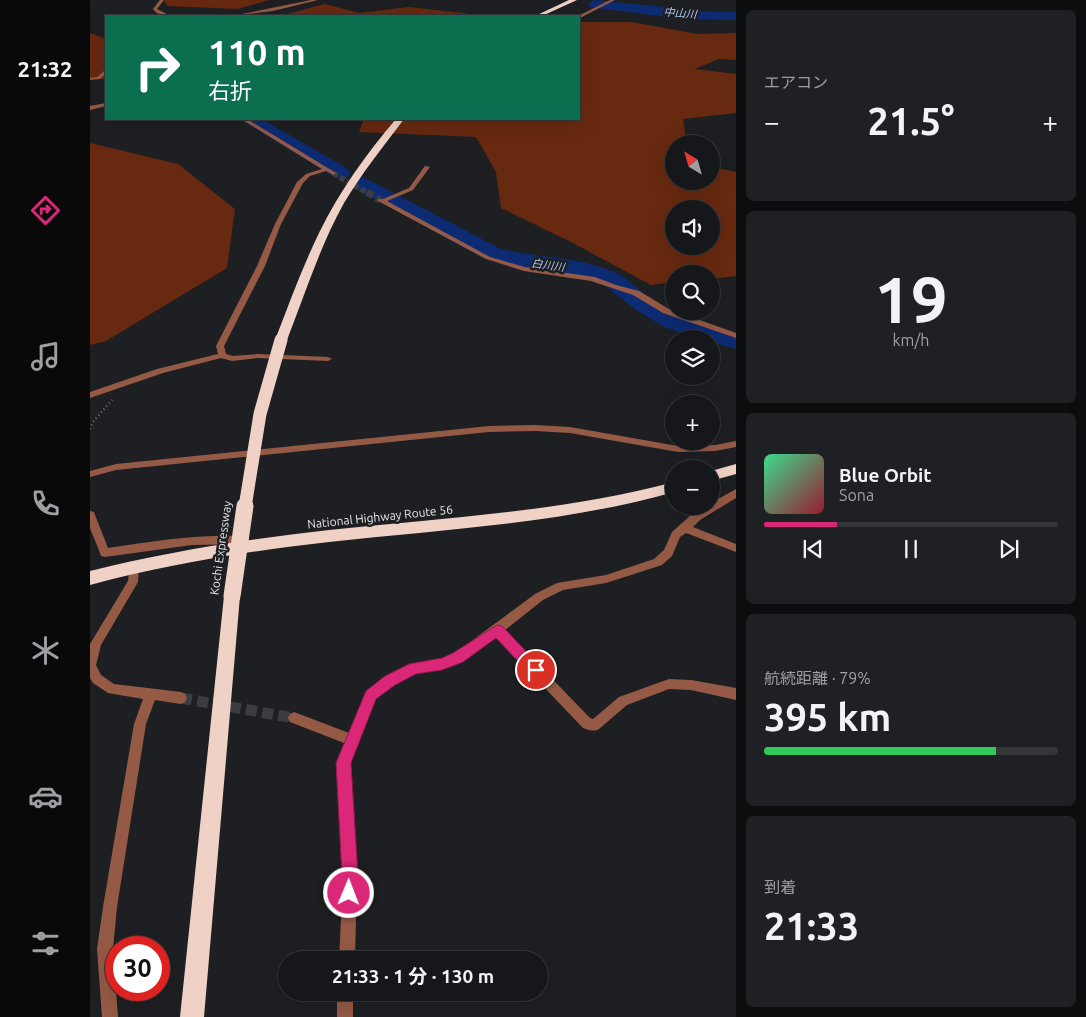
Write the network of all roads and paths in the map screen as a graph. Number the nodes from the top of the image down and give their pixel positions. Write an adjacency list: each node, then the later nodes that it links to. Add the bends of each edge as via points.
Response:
1 (162, 0): 6 (street, via 155,9)
2 (316, 0): 5 (street)
3 (574, 0): 9 (highway)
4 (613, 0): 10 (street)
5 (273, 10): 7 (street); 8 (street)
6 (166, 15)
7 (240, 15)
8 (277, 15)
9 (540, 15)
10 (580, 16)
11 (105, 73): 12 (street)
12 (90, 79)
13 (105, 105): 14 (street)
14 (90, 108)
15 (246, 120): 19 (street, via 330,171 308,176 300,182 220,346)
16 (399, 120): 46 (highway, Kochi Expressway, bridge, via 355,178 324,233 281,340 260,414 232,596)
17 (427, 167): 18 (street, via 411,190 381,201 488,258 524,269 592,279 636,293 666,311)
18 (736, 336)
19 (222, 355): 20 (street, via 232,359 267,356); 21 (street, via 160,371)
20 (328, 359)
21 (119, 386): 22 (street); 23 (path)
22 (90, 395)
23 (90, 429)
24 (736, 444): 27 (street, via 678,449 570,430 489,429 126,466)
25 (736, 469): 26 (highway)
26 (720, 473)
27 (90, 474)
28 (665, 489): 32 (highway, National Highway Route 56, via 560,512)
29 (736, 493): 31 (street, via 696,517)
30 (90, 515): 32 (street, via 105,553 219,538)
31 (685, 528): 33 (street); 36 (street, via 676,535 668,553 658,562 606,579 561,586 539,597)
32 (283, 542): 34 (highway, National Highway Route 56)
33 (736, 548)
34 (134, 566): 35 (highway, National Highway Route 56); 37 (street, via 133,582 96,644)
35 (90, 578)
36 (497, 630): 38 (street, via 587,724 595,725 623,701 669,684); 42 (street, via 458,658 414,668 390,680 371,695)
37 (90, 666): 39 (street, via 97,679 112,689)
38 (736, 694)
39 (151, 695): 40 (street); 45 (street, via 140,724 110,907 105,949)
40 (181, 698)
41 (294, 718): 42 (street)
42 (352, 740): 43 (street, via 343,763 350,876)
43 (347, 951)
44 (345, 1001): 47 (street)
45 (110, 1017)
46 (192, 1017)
47 (344, 1017)

